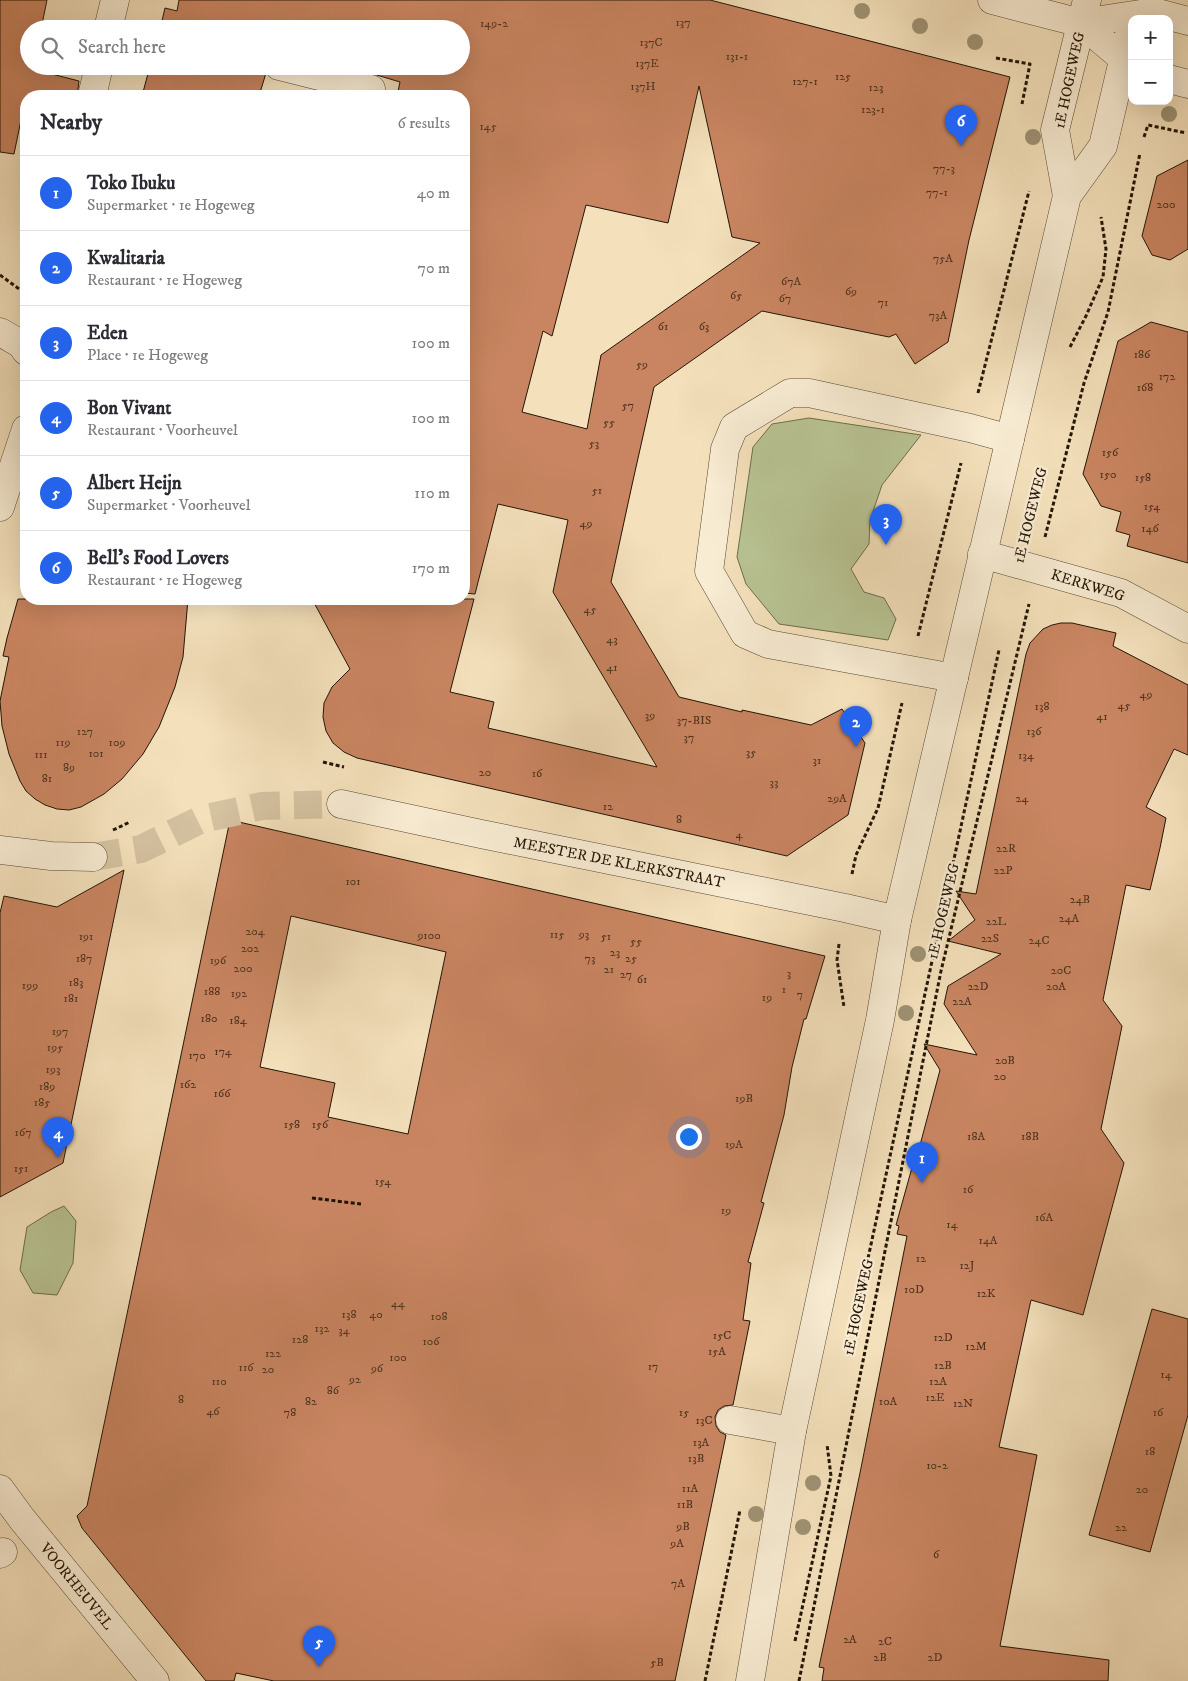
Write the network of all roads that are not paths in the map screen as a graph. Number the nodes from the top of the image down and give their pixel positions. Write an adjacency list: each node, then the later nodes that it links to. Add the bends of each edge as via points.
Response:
1 (115, 0): 5 (street)
2 (992, 0): 3 (street)
3 (1084, 12): 4 (street); 8 (street); 13 (street, 1E HOGEWEG, via 1056,130)
4 (1133, 14): 6 (street, via 1154,12); 7 (street, 1E HOGEWEG)
5 (110, 20)
6 (1188, 21)
7 (1128, 60)
8 (1128, 62): 13 (street, 1E HOGEWEG, via 1103,146)
9 (315, 75): 12 (street)
10 (1173, 80): 11 (street)
11 (1188, 84)
12 (371, 89)
13 (1067, 196): 14 (street, 1E HOGEWEG)
14 (1010, 439): 17 (street, 1E HOGEWEG); 19 (street, via 809,393 790,393 734,427 725,449 709,571 745,634 768,644)
15 (20, 447): 16 (street)
16 (0, 507)
17 (982, 554): 18 (street, KERKWEG, via 1121,593); 19 (street, 1E HOGEWEG)
18 (1188, 629)
19 (954, 678): 23 (street, 1E HOGEWEG)
20 (342, 804): 23 (street, MEESTER DE KLERKSTRAAT)
21 (0, 850): 22 (street)
22 (93, 857)
23 (897, 920): 25 (street, 1E HOGEWEG, via 880,1020)
24 (730, 1420): 25 (street)
25 (792, 1431): 28 (street, 1E HOGEWEG)
26 (0, 1489): 27 (street, VOORHEUVEL)
27 (155, 1681)
28 (750, 1681)

